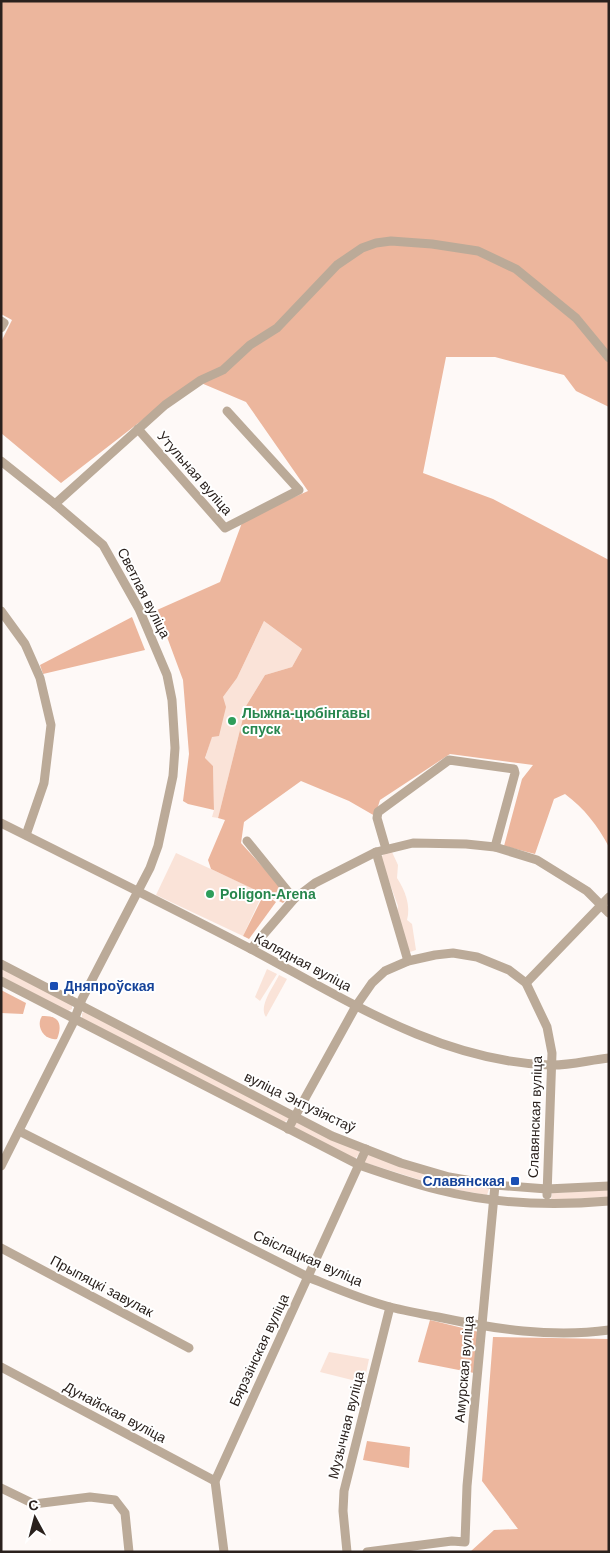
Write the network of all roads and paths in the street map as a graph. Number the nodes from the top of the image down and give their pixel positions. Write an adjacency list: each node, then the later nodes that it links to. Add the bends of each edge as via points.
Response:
1 (1, 321): 2 (street, via 4,323)
2 (1, 328)
3 (609, 358): 5 (street, Утульная вуліца, via 576,318 516,268 478,251 432,244 376,243 342,260 277,328 250,345 223,370 201,380 165,405)
4 (227, 411): 5 (street, Утульная вуліца, via 299,490 225,528)
5 (138, 429): 7 (street, Утульная вуліца)
6 (1, 461): 7 (street, Светлая вуліца)
7 (55, 504): 15 (street, Светлая вуліца, via 103,544 139,609 167,675 175,748 173,776 158,846)
8 (1, 611): 10 (street, via 25,644 40,678 50,725 44,783)
9 (1, 823): 10 (street, Калядная вуліца)
10 (26, 835): 15 (street, Калядная вуліца)
11 (246, 841): 17 (street)
12 (494, 847): 13 (street, via 413,843); 13 (street, via 514,769 448,760 378,812); 18 (street, via 536,860)
13 (386, 849): 14 (street)
14 (376, 852): 17 (street, via 315,884); 21 (street)
15 (137, 892): 20 (street, Калядная вуліца); 25 (street, Светлая вуліца)
16 (609, 897): 18 (street)
17 (294, 899): 20 (street)
18 (602, 904): 19 (street); 24 (street)
19 (609, 913)
20 (251, 949): 26 (street, Калядная вуліца)
21 (408, 961): 24 (street, Славянская вуліца, via 435,954 476,956 509,970); 26 (street, Славянская вуліца, via 385,972 372,983)
22 (1, 964): 25 (street, вуліца Энтузіястаў)
23 (1, 981): 27 (street, вуліца Энтузіястаў)
24 (526, 983): 29 (street, Славянская вуліца, via 547,1027)
25 (80, 1004): 27 (street, Светлая вуліца); 30 (street, вуліца Энтузіястаў)
26 (356, 1006): 29 (street, Калядная вуліца, via 424,1038 474,1054 518,1063); 30 (street, Славянская вуліца)
27 (75, 1019): 31 (street, вуліца Энтузіястаў); 32 (street, Светлая вуліца)
28 (609, 1058): 29 (street, Калядная вуліца)
29 (551, 1065): 38 (street, Славянская вуліца)
30 (296, 1116): 31 (street, Славянская вуліца); 33 (street, вуліца Энтузіястаў, via 332,1136)
31 (288, 1129): 34 (street, вуліца Энтузіястаў)
32 (19, 1131): 35 (street, Светлая вуліца); 43 (street, Свіслацкая вуліца)
33 (366, 1149): 34 (street, Бярэзінская вуліца); 36 (street, вуліца Энтузіястаў, via 426,1171)
34 (359, 1165): 39 (street, вуліца Энтузіястаў, via 439,1190); 43 (street, Бярэзінская вуліца)
35 (1, 1166)
36 (495, 1185): 38 (street, вуліца Энтузіястаў); 39 (street, Амурская вуліца)
37 (609, 1186): 38 (street, вуліца Энтузіястаў)
38 (547, 1189): 41 (street, Славянская вуліца)
39 (493, 1199): 41 (street, вуліца Энтузіястаў); 45 (street, Амурская вуліца)
40 (609, 1201): 41 (street, вуліца Энтузіястаў)
41 (547, 1204)
42 (1, 1248): 47 (street, Прыпяцкі завулак)
43 (308, 1277): 44 (street, Свіслацкая вуліца); 49 (street, Бярэзінская вуліца)
44 (390, 1307): 45 (street, Свіслацкая вуліца); 53 (street, Музычная вуліца, via 344,1491)
45 (481, 1326): 46 (street, Свіслацкая вуліца, via 534,1332); 54 (street, Амурская вуліца, via 465,1542)
46 (609, 1330)
47 (189, 1348)
48 (1, 1367): 49 (street, Дунайская вуліца)
49 (215, 1481): 52 (street)
50 (1, 1488): 51 (street, via 34,1504 90,1497 114,1500 125,1513)
51 (129, 1552)
52 (224, 1552)
53 (347, 1552)
54 (367, 1552)

